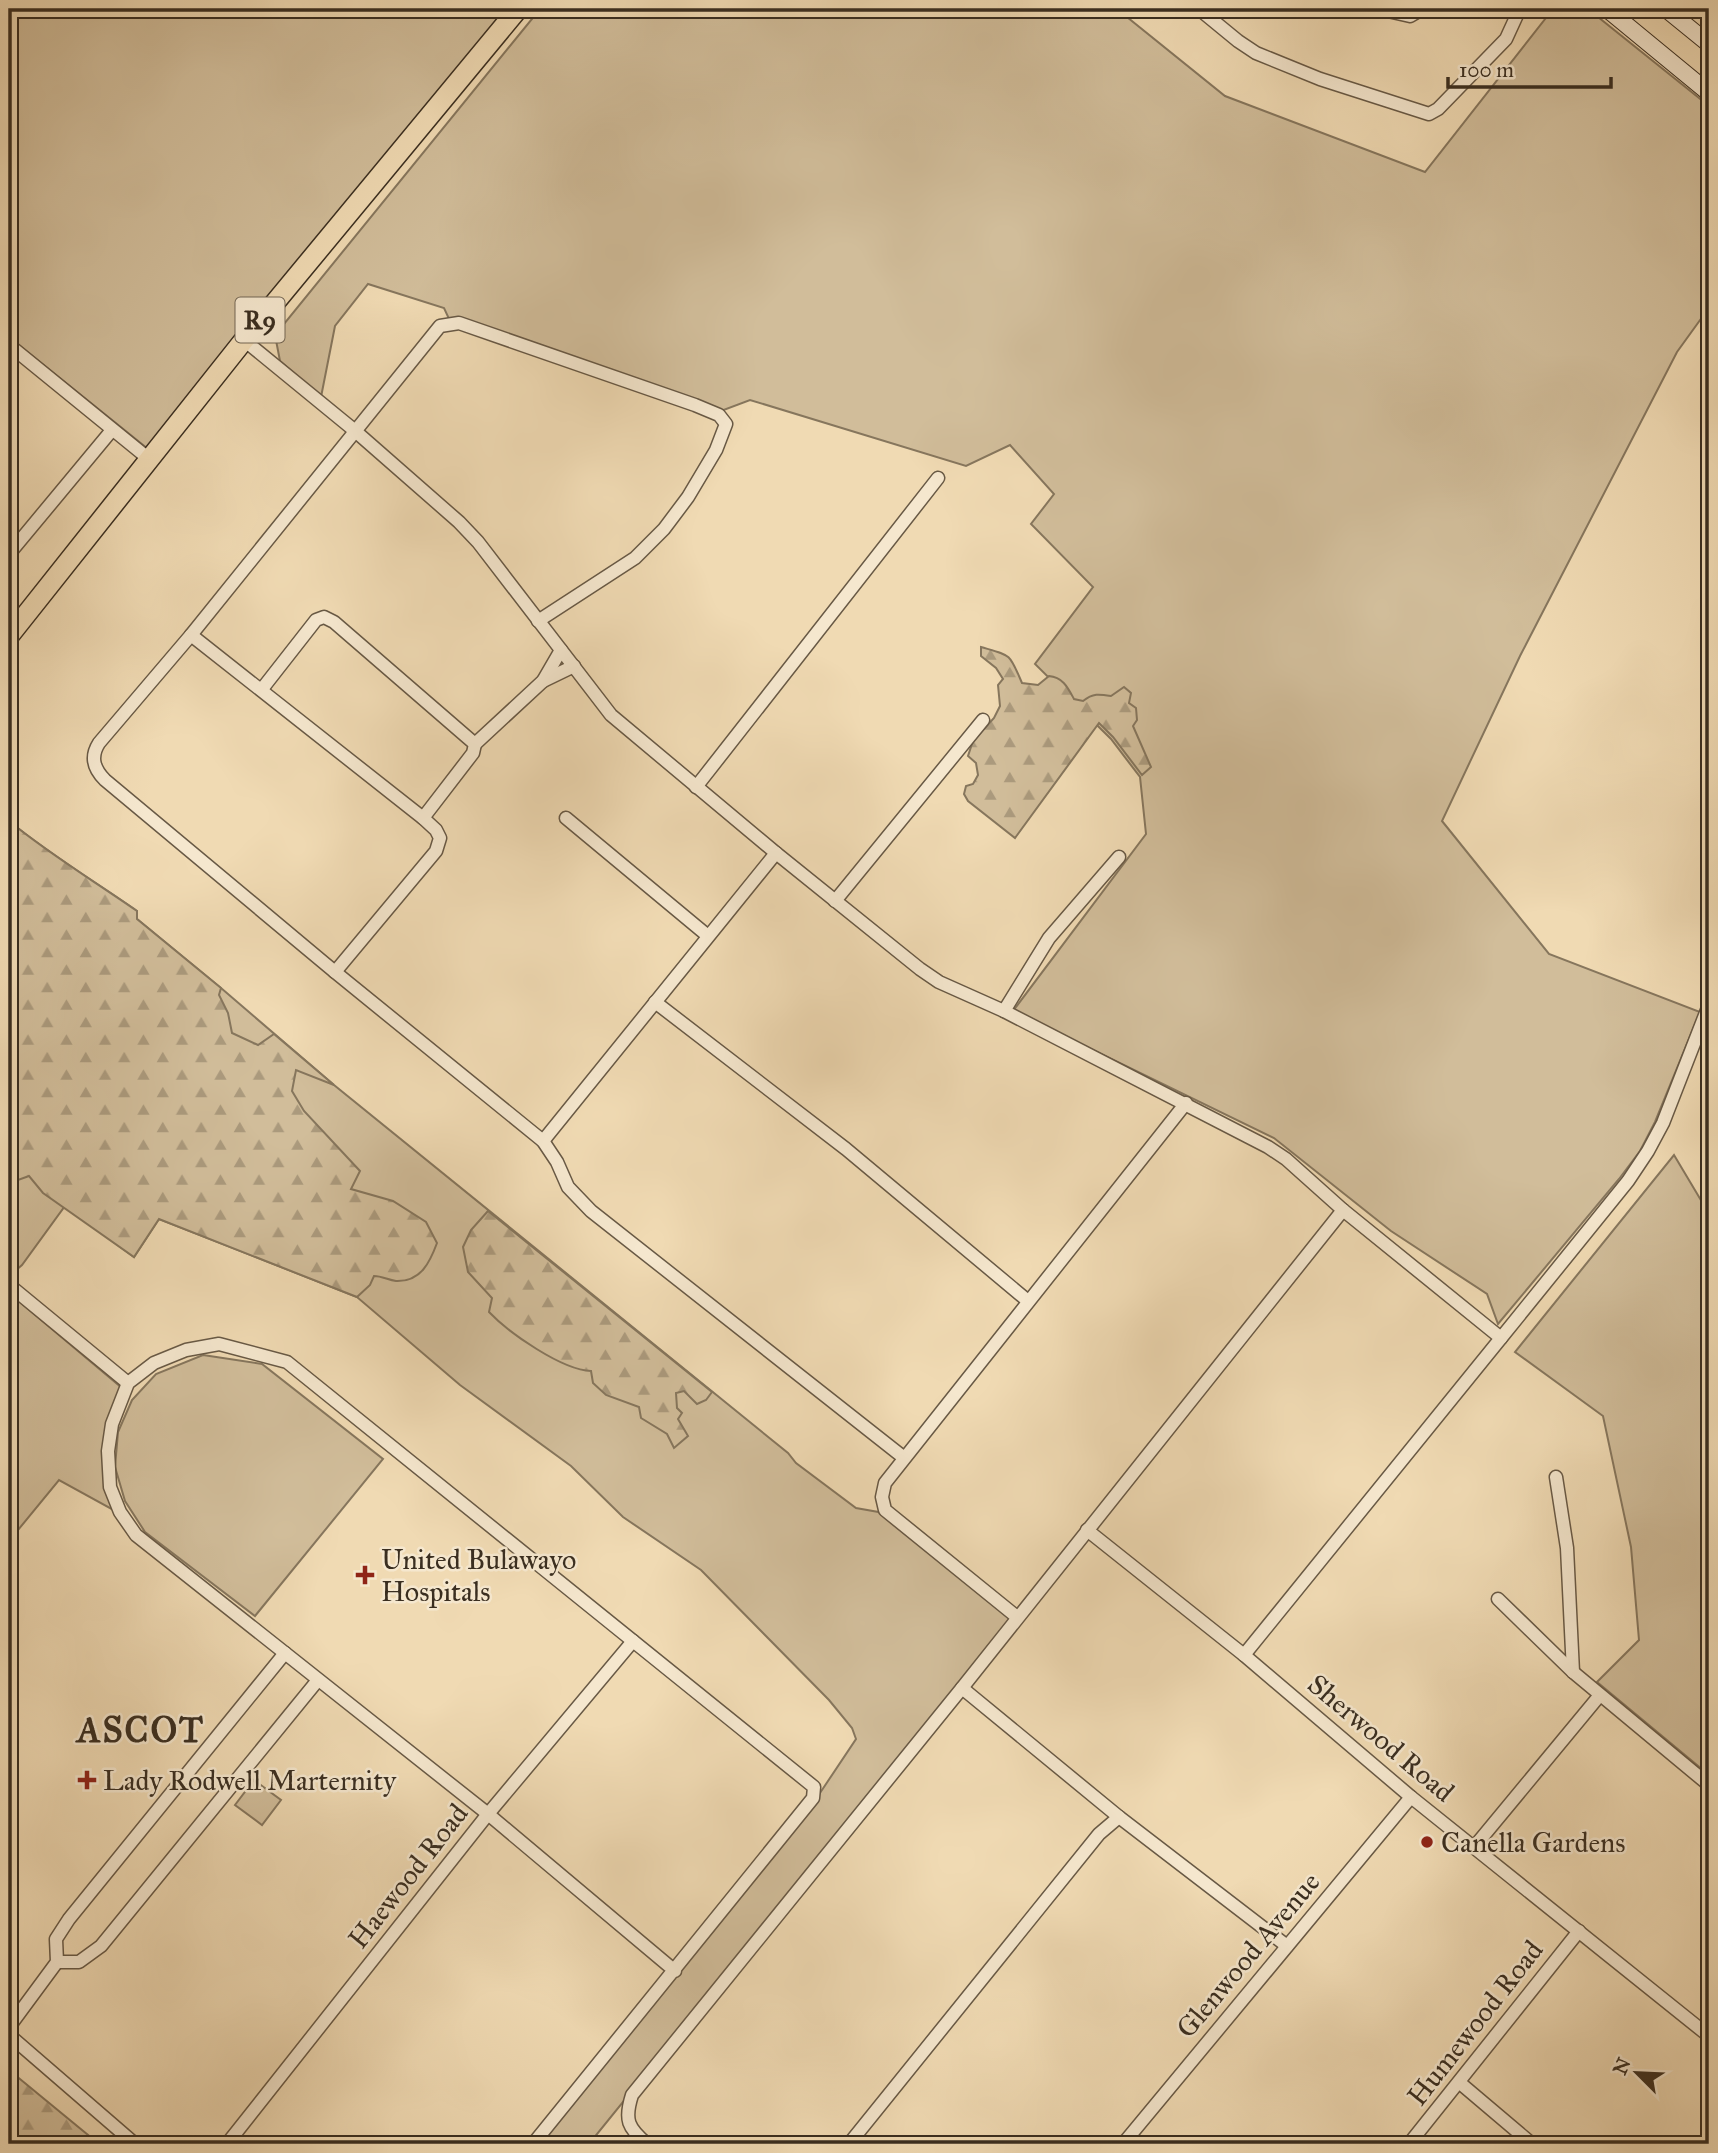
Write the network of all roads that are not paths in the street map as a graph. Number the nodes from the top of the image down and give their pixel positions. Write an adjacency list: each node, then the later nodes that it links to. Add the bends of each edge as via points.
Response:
1 (517, 9): 11 (highway, R9)
2 (1199, 9): 5 (street, via 1256,53 1429,114 1506,39 1517,15)
3 (1379, 9): 4 (street, via 1410,16)
4 (1422, 9)
5 (1515, 9)
6 (1607, 9): 8 (main road)
7 (1666, 9): 9 (main road)
8 (1627, 15): 10 (main road)
9 (1709, 44)
10 (1709, 93)
11 (244, 340): 14 (street); 15 (highway, R9)
12 (9, 345): 13 (street)
13 (112, 430): 15 (street); 17 (street)
14 (354, 430): 18 (street, via 459,522); 18 (street, via 440,326 451,323 722,417 726,426 716,450 664,529 635,558); 19 (street)
15 (149, 459): 20 (highway, R9)
16 (938, 478): 27 (street)
17 (9, 554)
18 (538, 621): 21 (street)
19 (191, 635): 24 (street); 34 (street, via 99,743 93,760 98,774)
20 (9, 636)
21 (561, 650): 22 (street); 23 (street)
22 (574, 666): 23 (street); 27 (street, via 611,715)
23 (543, 681): 26 (street)
24 (262, 690): 26 (street, via 316,620 328,618); 28 (street)
25 (983, 720): 32 (street)
26 (475, 744): 28 (street)
27 (695, 787): 30 (street)
28 (423, 818): 34 (street, via 440,838 436,851)
29 (566, 818): 33 (street)
30 (776, 853): 32 (street); 33 (street)
31 (1119, 857): 37 (street, via 1049,938)
32 (835, 901): 37 (street, via 927,975)
33 (708, 936): 35 (street)
34 (335, 972): 39 (street)
35 (655, 1002): 39 (street); 42 (street, via 846,1149)
36 (1709, 1005): 43 (street, via 1648,1151)
37 (1004, 1011): 38 (street)
38 (1186, 1103): 40 (street, via 1268,1147); 42 (street)
39 (543, 1141): 45 (street, via 569,1186 591,1211)
40 (1343, 1210): 43 (street); 47 (street)
41 (9, 1285): 44 (street)
42 (1028, 1301): 45 (street)
43 (1501, 1338): 52 (street)
44 (128, 1383): 50 (street, via 154,1363 186,1350 219,1345 288,1363); 51 (street, via 112,1424 108,1451 110,1487 120,1512 136,1535)
45 (903, 1457): 49 (street, via 885,1483 885,1510)
46 (1556, 1477): 53 (street, via 1567,1548)
47 (1087, 1530): 49 (street); 52 (street, Sherwood Road)
48 (1498, 1599): 53 (street)
49 (1017, 1617): 55 (street)
50 (633, 1641): 59 (street, Haewood Road); 65 (street, via 809,1782 815,1793)
51 (285, 1653): 54 (street); 64 (street, via 69,1919 56,1939)
52 (1244, 1655): 58 (street, Sherwood Road)
53 (1573, 1672): 56 (street)
54 (318, 1679): 59 (street); 64 (street, via 101,1946 79,1962)
55 (962, 1688): 60 (street); 73 (street, via 632,2095 628,2122)
56 (1600, 1695): 57 (street); 61 (street)
57 (1709, 1786)
58 (1411, 1797): 61 (street, Sherwood Road); 63 (street, Glenwood Avenue)
59 (488, 1814): 65 (street); 71 (street, Haewood Road)
60 (1119, 1817): 63 (street); 74 (street, via 1099,1835)
61 (1475, 1846): 62 (street, Sherwood Road)
62 (1579, 1931): 68 (street, Sherwood Road); 69 (street, Humewood Road)
63 (1287, 1945): 75 (street, Glenwood Avenue)
64 (57, 1962): 66 (street)
65 (675, 1971): 72 (street)
66 (9, 2027)
67 (9, 2035): 70 (street)
68 (1709, 2036)
69 (1460, 2083): 76 (street, Humewood Road); 77 (street)
70 (135, 2144)
71 (227, 2144)
72 (533, 2144)
73 (647, 2144)
74 (849, 2144)
75 (1123, 2144)
76 (1409, 2144)
77 (1532, 2144)

